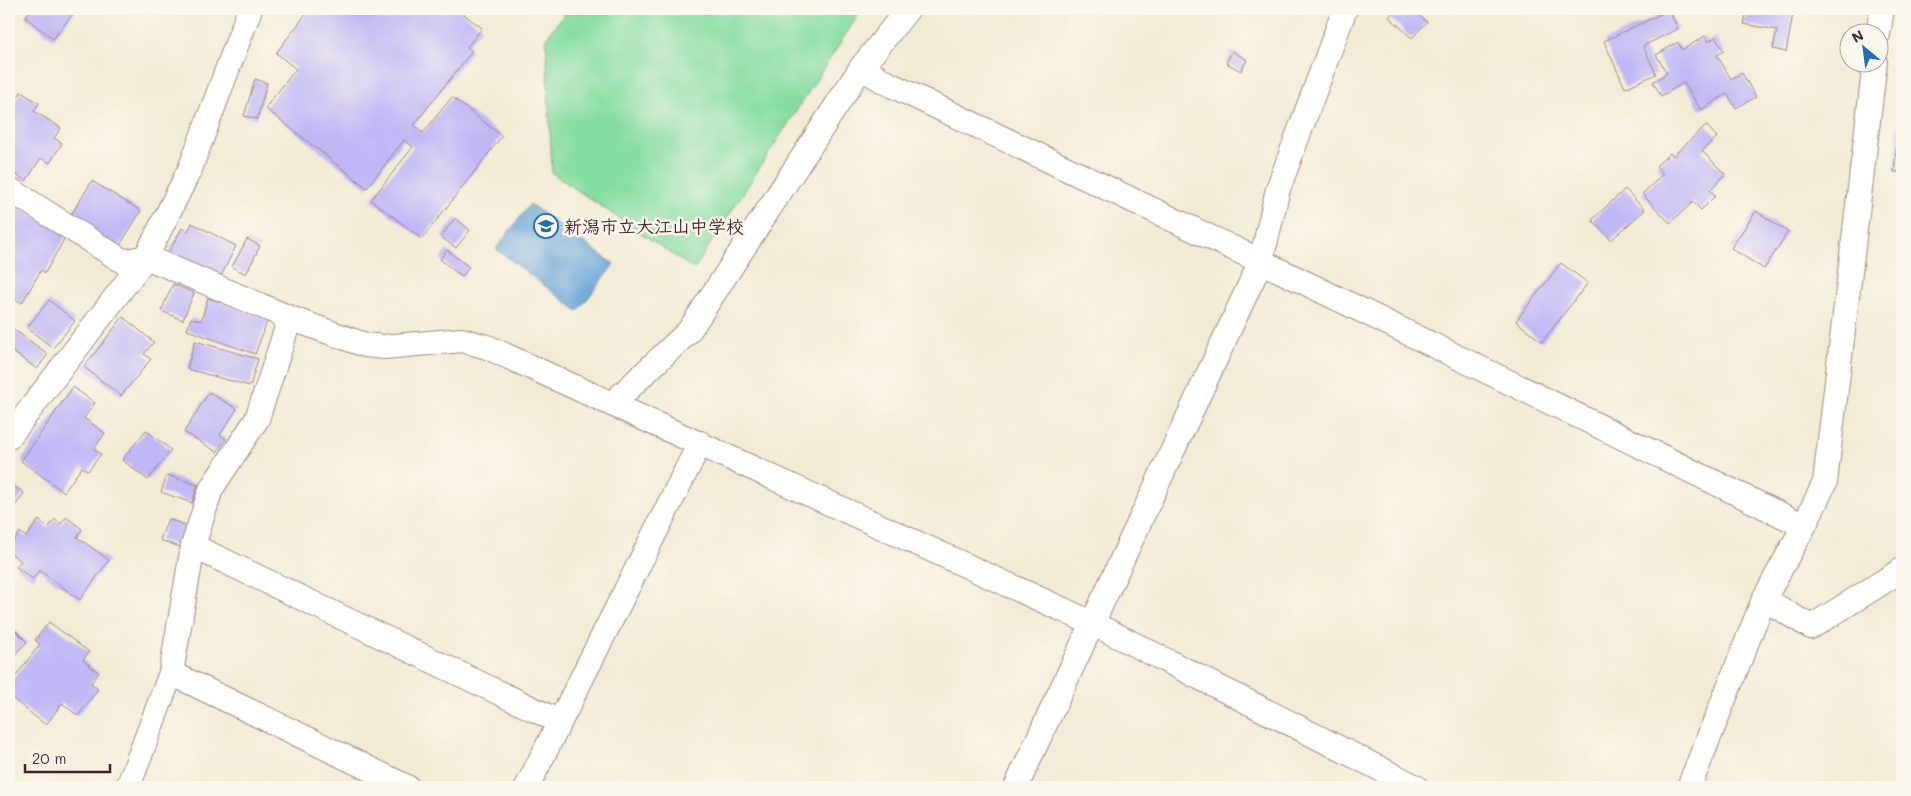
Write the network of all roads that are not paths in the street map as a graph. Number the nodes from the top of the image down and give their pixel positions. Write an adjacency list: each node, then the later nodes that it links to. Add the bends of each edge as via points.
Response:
1 (250, 9): 9 (street, via 190,169)
2 (908, 9): 6 (street)
3 (1345, 9): 10 (street, via 1278,189)
4 (1882, 9): 5 (street)
5 (1880, 22)
6 (861, 68): 10 (street); 12 (street, via 689,331)
7 (1874, 72): 15 (street, via 1825,482)
8 (9, 189): 9 (street, via 124,262)
9 (146, 257): 11 (street); 13 (street)
10 (1260, 261): 15 (street); 19 (street)
11 (290, 318): 12 (street, via 365,345 384,347 462,340 487,347); 16 (street, via 256,419 211,489)
12 (612, 404): 14 (street)
13 (9, 437)
14 (700, 443): 19 (street); 21 (street)
15 (1804, 526): 18 (street)
16 (193, 546): 20 (street); 21 (street)
17 (1902, 570): 18 (street, via 1811,627)
18 (1764, 599): 27 (street)
19 (1092, 623): 25 (street); 26 (street)
20 (172, 673): 22 (street); 23 (street)
21 (560, 722): 24 (street)
22 (128, 787)
23 (407, 787)
24 (528, 787)
25 (1016, 787)
26 (1416, 787)
27 (1689, 787)

